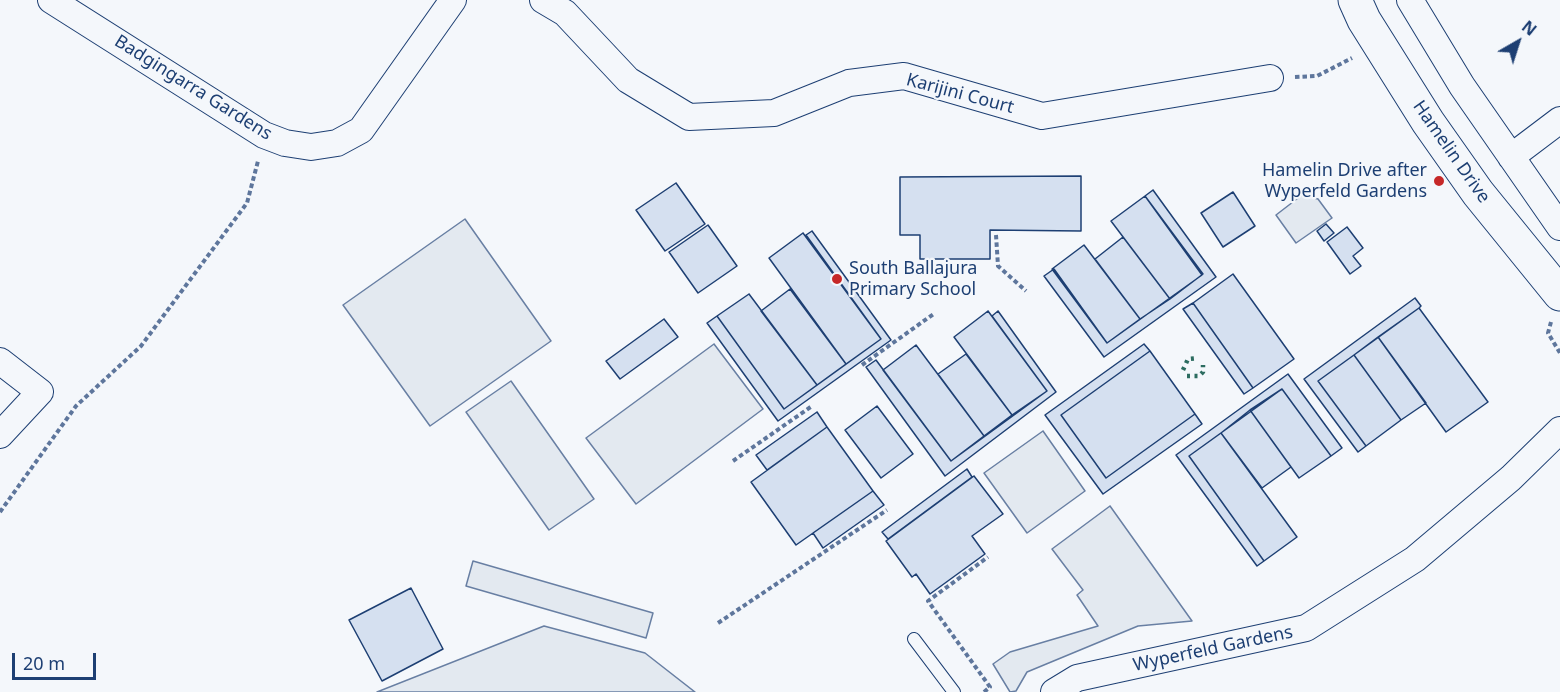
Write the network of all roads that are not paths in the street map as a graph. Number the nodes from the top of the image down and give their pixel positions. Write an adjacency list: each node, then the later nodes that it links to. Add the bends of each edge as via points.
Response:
1 (51, 0): 2 (street, Badgingarra Gardens, via 264,135 312,147 337,144 361,130)
2 (453, 0)
3 (543, 0): 6 (street, Karijini Court, via 565,13 628,80 689,117 774,113 849,83 904,76 1042,116)
4 (1355, 0): 10 (street, Hamelin Drive, via 1428,122)
5 (1410, 0): 8 (street)
6 (1270, 78)
7 (1560, 120): 8 (street)
8 (1511, 157): 9 (street)
9 (1560, 227)
10 (1556, 307)
11 (0, 361): 13 (street, via 40,392)
12 (1560, 430): 16 (street, Wyperfeld Gardens, via 1511,478 1415,559 1306,628 1077,678)
13 (0, 435)
14 (914, 639): 15 (lane)
15 (954, 692)
16 (1054, 692)

